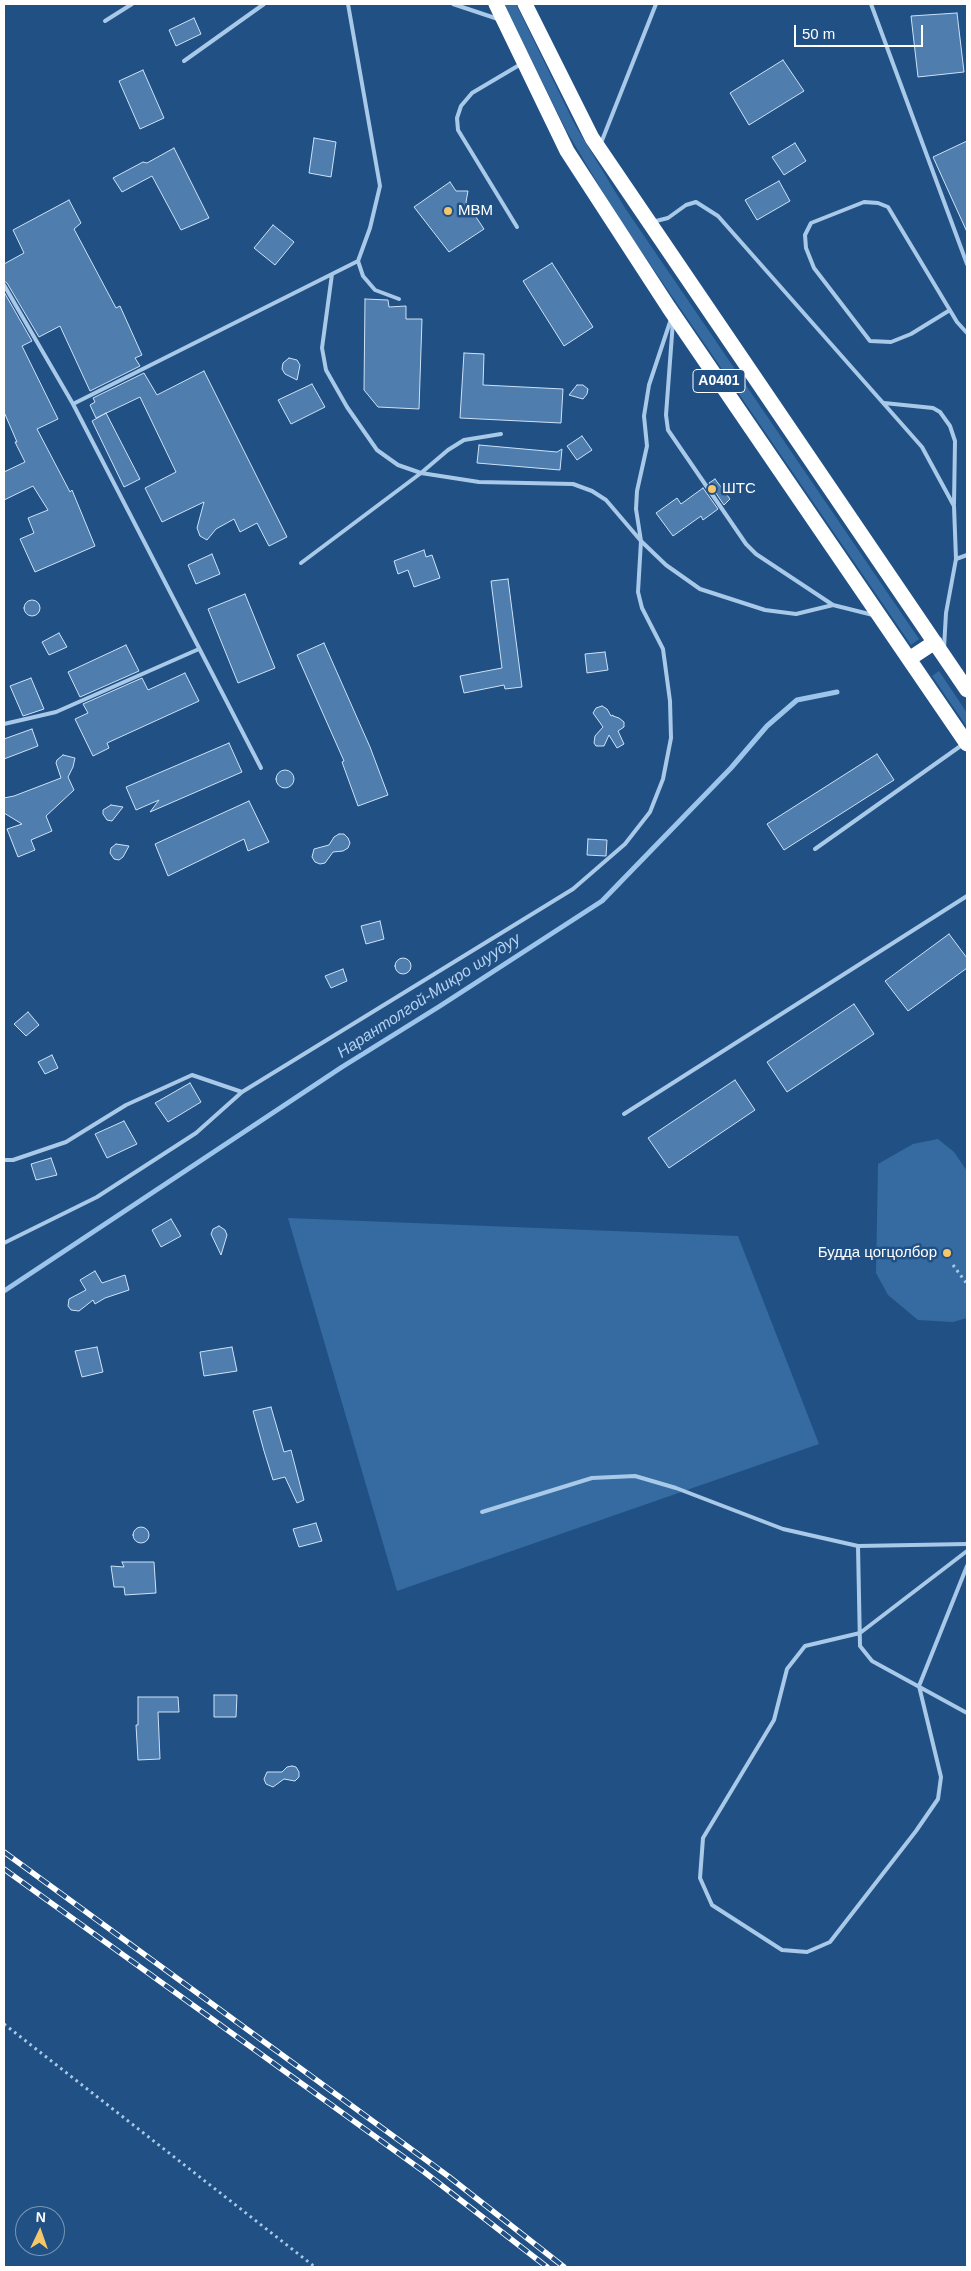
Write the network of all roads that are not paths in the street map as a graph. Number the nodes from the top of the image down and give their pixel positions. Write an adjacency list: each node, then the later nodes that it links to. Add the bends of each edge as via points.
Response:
1 (132, 4): 10 (lane)
2 (264, 4): 11 (lane)
3 (348, 4): 16 (lane, via 380,186)
4 (453, 4): 9 (lane)
5 (496, 4): 9 (highway, A0401)
6 (525, 4): 13 (highway, A0401)
7 (656, 4): 13 (lane)
8 (872, 4): 17 (lane)
9 (503, 20): 12 (highway, A0401)
10 (105, 21)
11 (184, 61)
12 (524, 63): 15 (lane, via 472,93 461,106 457,118 458,130); 22 (highway, A0401, via 567,151)
13 (599, 149): 14 (highway, A0401)
14 (649, 223): 25 (lane, via 668,218 696,202 718,216); 35 (highway, A0401)
15 (517, 227)
16 (358, 261): 18 (lane); 20 (lane, via 363,276 375,290)
17 (967, 264)
18 (332, 274): 24 (lane); 27 (lane, via 322,348 326,370 377,450 398,464)
19 (4, 285): 24 (lane)
20 (399, 299)
21 (950, 310): 21 (lane, via 911,334 891,342 870,341 814,268 805,235 811,223 864,202 888,207); 23 (lane)
22 (673, 314): 29 (lane, via 648,385 644,416 647,446 636,509); 33 (lane, via 666,415 668,430 746,544); 34 (highway, A0401)
23 (967, 333)
24 (72, 404): 36 (lane)
25 (884, 404): 28 (lane, via 922,447); 28 (lane, via 933,408 950,426 955,441)
26 (501, 434): 27 (lane, via 464,440)
27 (421, 473): 29 (lane, via 478,482 572,484 606,500); 32 (lane)
28 (954, 506): 31 (lane)
29 (641, 541): 33 (lane, via 666,565 700,589 765,610 796,614); 45 (lane, via 638,592 642,608 663,649 670,701 671,738 665,770 650,812 625,844 573,890)
30 (967, 555): 31 (lane)
31 (956, 559): 37 (lane, via 946,612)
32 (301, 563)
33 (833, 605): 34 (lane)
34 (880, 617): 38 (highway, A0401)
35 (934, 642): 37 (highway, A0401); 38 (highway)
36 (199, 648): 40 (lane, via 56,712); 42 (lane)
37 (943, 655): 39 (highway, A0401)
38 (909, 659): 41 (highway, A0401)
39 (967, 690)
40 (4, 724)
41 (967, 744): 43 (lane)
42 (261, 768)
43 (815, 849)
44 (967, 896): 46 (lane)
45 (242, 1092): 47 (lane, via 192,1075 126,1104 66,1142 14,1160); 48 (lane, via 196,1133 97,1197)
46 (624, 1114)
47 (4, 1160)
48 (4, 1243)
49 (482, 1512): 51 (lane, via 592,1478 635,1476 676,1488 782,1529)
50 (967, 1544): 51 (lane)
51 (858, 1546): 54 (lane)
52 (967, 1551): 54 (lane)
53 (967, 1566): 55 (lane)
54 (860, 1633): 55 (lane, via 860,1646 872,1660); 55 (lane, via 805,1646 787,1669 774,1720 703,1838 700,1878 712,1905 782,1950 807,1952 830,1942 938,1799 941,1777)
55 (919, 1686): 56 (lane)
56 (967, 1713)

